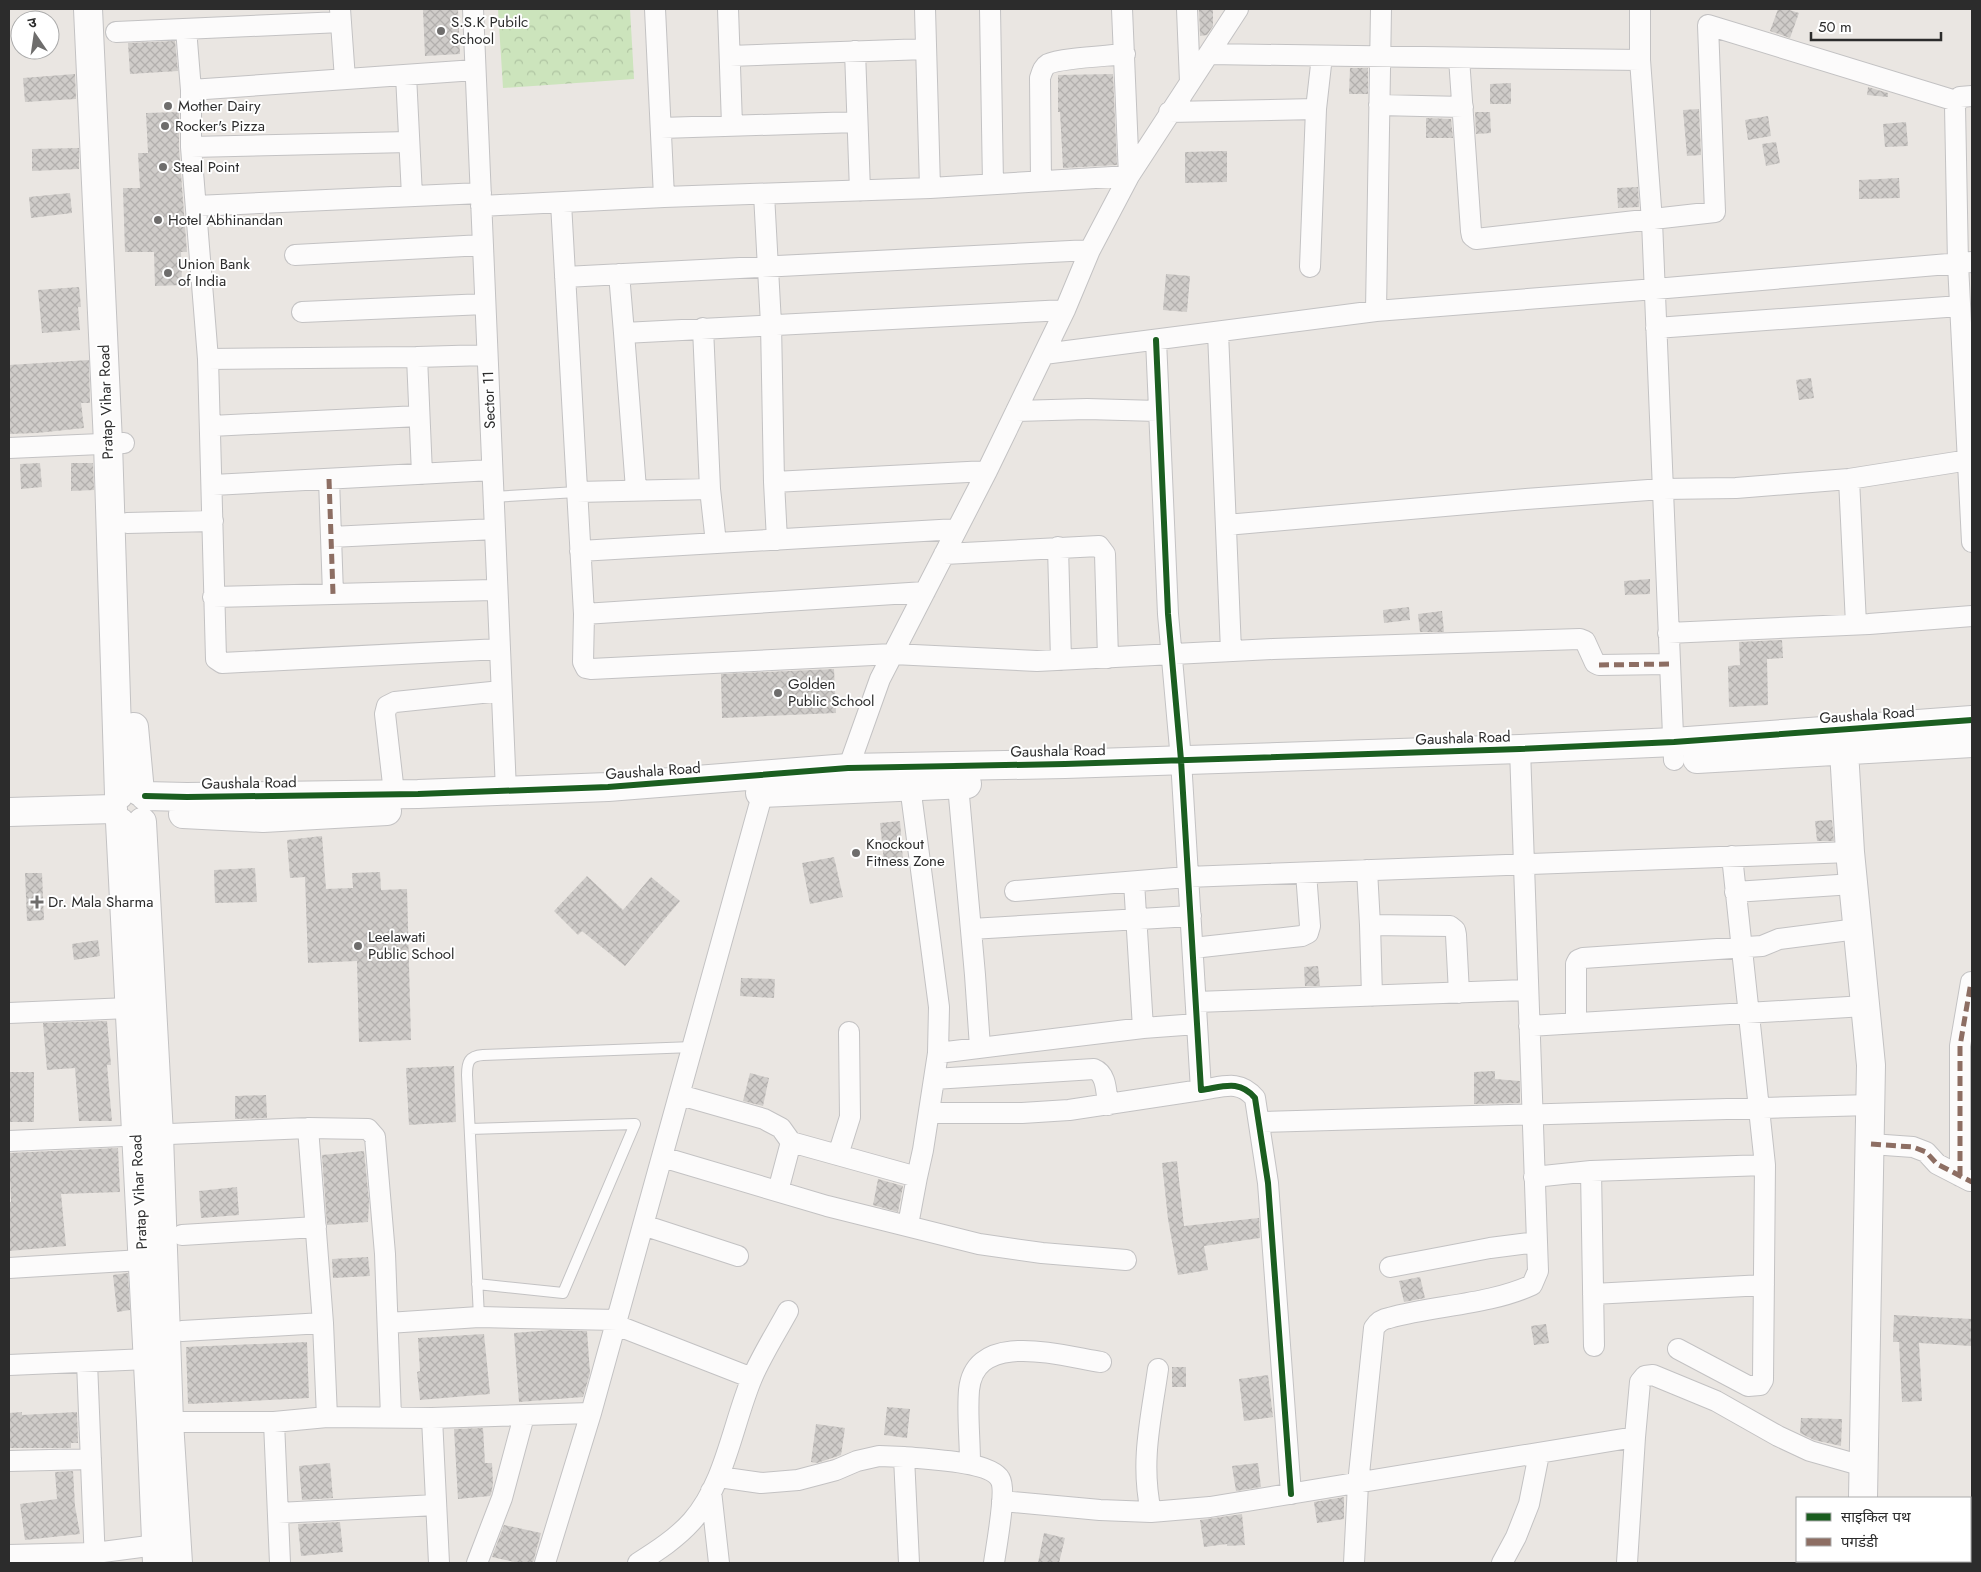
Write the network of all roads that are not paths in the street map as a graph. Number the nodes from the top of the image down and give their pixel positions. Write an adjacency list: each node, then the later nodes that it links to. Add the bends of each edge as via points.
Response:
1 (473, 9): 24 (street, Sector 11)
2 (655, 9): 36 (street)
3 (728, 9): 19 (street)
4 (925, 9): 15 (street)
5 (990, 9): 41 (street)
6 (1122, 9): 17 (street)
7 (1187, 9): 27 (street)
8 (1238, 9): 18 (street)
9 (1381, 9): 21 (street)
10 (1640, 9): 23 (street)
11 (341, 15): 14 (street); 26 (street)
12 (1707, 17): 29 (street); 50 (street, via 1715,212)
13 (100, 23): 14 (street); 82 (street, Pratap Vihar Road)
14 (186, 29): 28 (street)
15 (926, 49): 16 (street); 42 (street)
16 (855, 51): 19 (street); 34 (street)
17 (1125, 54): 39 (street); 40 (street, via 1048,64 1042,70)
18 (1209, 54): 20 (street); 27 (street)
19 (730, 56): 35 (street)
20 (1322, 56): 21 (street); 32 (street)
21 (1380, 57): 22 (street); 30 (street)
22 (1459, 58): 23 (street); 31 (street)
23 (1640, 60): 50 (street)
24 (475, 70): 25 (street); 47 (street, Sector 11)
25 (406, 75): 26 (street); 37 (street)
26 (345, 79): 28 (street)
27 (1190, 82): 33 (street)
28 (191, 90): 38 (street)
29 (1964, 99): 54 (street, via 1955,116)
30 (1379, 105): 31 (street); 63 (street)
31 (1462, 107): 50 (street, via 1472,236 1482,239)
32 (1316, 109): 33 (street); 56 (street)
33 (1169, 112): 39 (street)
34 (858, 122): 35 (street); 43 (street)
35 (732, 125): 36 (street)
36 (661, 128): 46 (street)
37 (408, 142): 38 (street); 45 (street)
38 (191, 147): 49 (street)
39 (1129, 176): 40 (street); 52 (street)
40 (1041, 181): 41 (street)
41 (994, 184): 42 (street)
42 (930, 188): 43 (street)
43 (860, 190): 44 (street)
44 (764, 194): 46 (street); 55 (street)
45 (412, 196): 47 (street); 49 (street)
46 (664, 197): 48 (street)
47 (481, 200): 48 (street); 51 (street, Sector 11)
48 (561, 202): 58 (street)
49 (196, 206): 75 (street)
50 (1652, 220): 59 (street)
51 (483, 245): 53 (street); 60 (street, Sector 11)
52 (1090, 250): 55 (street); 62 (street)
53 (295, 255)
54 (1965, 263): 59 (street); 61 (street)
55 (768, 266): 57 (street); 65 (street)
56 (1310, 267)
57 (619, 274): 58 (street); 70 (street)
58 (565, 277): 95 (street)
59 (1655, 289): 63 (street); 68 (street)
60 (485, 304): 64 (street); 73 (street, Sector 11)
61 (1960, 306): 66 (street); 68 (street)
62 (1065, 310): 65 (street); 72 (street)
63 (1376, 311): 69 (street)
64 (302, 312)
65 (772, 324): 67 (street); 90 (street)
66 (1967, 326): 76 (street)
67 (703, 328): 70 (street); 92 (street)
68 (1656, 328): 93 (street)
69 (1218, 332): 71 (street); 99 (street)
70 (624, 333): 94 (street)
71 (1156, 340): 72 (street); 78 (street)
72 (1044, 354): 77 (street)
73 (488, 355): 74 (street); 85 (street, Sector 11)
74 (416, 358): 75 (street); 79 (street)
75 (208, 360): 80 (street)
76 (1968, 384): 81 (street)
77 (1016, 411): 78 (street); 86 (street)
78 (1158, 411): 120 (street)
79 (419, 416): 80 (street); 87 (street)
80 (211, 426): 91 (street)
81 (1969, 426): 84 (street)
82 (116, 443): 83 (street); 98 (street, Pratap Vihar Road); 137 (street, Pratap Vihar Road)
83 (9, 448)
84 (1969, 460): 89 (street); 104 (street)
85 (492, 470): 87 (street); 96 (street, Sector 11)
86 (987, 471): 90 (street); 101 (street)
87 (422, 474): 88 (street)
88 (330, 479): 91 (street); 102 (street)
89 (1849, 479): 93 (street, via 1736,488); 115 (street)
90 (774, 482): 103 (street)
91 (213, 485): 97 (street)
92 (710, 488): 94 (street); 105 (street)
93 (1662, 489): 99 (street, via 1448,504); 116 (street)
94 (636, 490): 95 (street)
95 (577, 492): 96 (lane); 107 (street)
96 (493, 497): 100 (street, Sector 11)
97 (213, 521): 98 (street); 112 (street)
98 (126, 523): 137 (street, Pratap Vihar Road)
99 (1226, 525): 118 (street)
100 (494, 529): 102 (street); 109 (street, Sector 11)
101 (957, 529): 103 (street); 108 (street)
102 (331, 537): 111 (street)
103 (777, 540): 105 (street)
104 (1972, 542)
105 (716, 543): 107 (street)
106 (1058, 548): 108 (street); 121 (street, via 1099,546 1105,554); 122 (street)
107 (580, 551): 113 (street)
108 (944, 554): 110 (street)
109 (495, 590): 111 (street); 117 (street, Sector 11)
110 (925, 592): 113 (street); 119 (street)
111 (333, 594): 112 (street)
112 (213, 597): 117 (street, via 215,652 216,659 222,663)
113 (584, 614): 119 (street, via 583,662 586,668 591,669)
114 (1972, 616): 115 (street)
115 (1856, 624): 116 (street)
116 (1668, 632): 123 (street)
117 (500, 649): 124 (street, Sector 11)
118 (1231, 651): 120 (street); 123 (street, via 1580,639 1585,641 1594,663 1599,666)
119 (893, 654): 122 (street); 131 (street, via 880,679)
120 (1171, 654): 121 (street); 130 (street)
121 (1108, 658): 122 (street)
122 (1061, 660)
123 (1670, 664): 128 (street)
124 (501, 691): 135 (street, Sector 11); 136 (street, via 395,702 387,706 385,714)
125 (1972, 720): 126 (street, Gaushala Road)
126 (1844, 740): 127 (street, Gaushala Road); 128 (street, Gaushala Road); 139 (street)
127 (1972, 743)
128 (1674, 751): 129 (street, Gaushala Road)
129 (1520, 756): 130 (street, Gaushala Road); 141 (street)
130 (1182, 769): 131 (street, Gaushala Road); 133 (street, Gaushala Road); 144 (street)
131 (844, 779): 132 (street, Gaushala Road); 134 (street, Gaushala Road)
132 (765, 784): 135 (street, Gaushala Road); 137 (street, Gaushala Road, via 263,818); 170 (street)
133 (958, 785): 134 (street, Gaushala Road); 152 (street)
134 (910, 786): 172 (street, via 938,1007)
135 (506, 791): 136 (street, Gaushala Road)
136 (394, 793): 137 (street, Gaushala Road, via 187,797)
137 (133, 807): 138 (street); 162 (street, Pratap Vihar Road); 184 (street, Pratap Vihar Road)
138 (9, 812)
139 (1850, 852): 140 (street); 146 (street)
140 (1732, 856): 141 (street); 148 (street)
141 (1525, 864): 142 (street); 157 (street)
142 (1367, 870): 143 (street); 151 (street)
143 (1306, 873): 144 (street); 154 (street, via 1308,933)
144 (1187, 878): 145 (street); 149 (street)
145 (1134, 882): 147 (street); 150 (street)
146 (1853, 884): 148 (street); 153 (street)
147 (1015, 891)
148 (1735, 892): 155 (street)
149 (1191, 916): 150 (street); 154 (street)
150 (1136, 919): 152 (street); 168 (street)
151 (1370, 925): 158 (street, via 1450,926 1456,935); 159 (street)
152 (972, 929): 171 (street)
153 (1857, 929): 155 (street, via 1779,939 1762,946); 161 (street)
154 (1193, 948): 160 (street)
155 (1741, 948): 163 (street); 165 (street, via 1578,960)
156 (1971, 982): 194 (street, via 1960,1046)
157 (1528, 990): 158 (street); 167 (street)
158 (1459, 993): 159 (street)
159 (1372, 996): 160 (street)
160 (1196, 1002): 166 (street)
161 (1865, 1006): 163 (street); 176 (street)
162 (130, 1008): 164 (street); 184 (street, Pratap Vihar Road)
163 (1748, 1012): 165 (street); 178 (street)
164 (9, 1013)
165 (1576, 1023): 167 (street)
166 (1197, 1024): 168 (street); 174 (street)
167 (1529, 1026): 179 (street)
168 (1143, 1028): 171 (street)
169 (849, 1032): 188 (street, via 850,1117)
170 (693, 1047): 175 (street); 183 (lane, via 472,1056 467,1067)
171 (980, 1047): 172 (street)
172 (938, 1053): 173 (street)
173 (934, 1079): 177 (street, via 1094,1069 1104,1077); 180 (street)
174 (1200, 1090): 177 (street); 181 (street, via 1235,1085 1247,1089 1255,1098)
175 (680, 1095): 186 (street, via 764,1119 781,1128); 189 (street)
176 (1871, 1104): 178 (street); 187 (street)
177 (1108, 1105): 180 (street, via 1069,1110)
178 (1759, 1107): 179 (street); 190 (street)
179 (1532, 1113): 181 (street); 193 (street)
180 (930, 1114): 192 (street)
181 (1260, 1122): 239 (street, via 1268,1183)
182 (308, 1128): 184 (street); 198 (street); 213 (street, via 363,1128 374,1137)
183 (470, 1129): 206 (lane); 206 (lane, via 635,1124 563,1293)
184 (147, 1135): 185 (street); 202 (street, Pratap Vihar Road); 228 (street, Pratap Vihar Road)
185 (9, 1141)
186 (791, 1142): 188 (street); 195 (street)
187 (1871, 1144): 194 (street, via 1913,1147); 236 (street)
188 (838, 1156): 192 (street)
189 (662, 1157): 195 (street); 196 (street)
190 (1765, 1165): 191 (street); 207 (street)
191 (1591, 1171): 193 (street); 208 (street)
192 (917, 1177): 197 (street)
193 (1534, 1177): 200 (street)
194 (1966, 1179)
195 (778, 1191): 197 (street)
196 (643, 1225): 201 (street); 211 (street)
197 (908, 1225): 203 (street, via 979,1244)
198 (316, 1226): 199 (street); 212 (street)
199 (182, 1235)
200 (1537, 1242): 204 (street); 238 (street, via 1538,1271 1532,1285 1378,1322 1374,1328)
201 (738, 1256)
202 (142, 1260): 205 (street); 217 (street, Pratap Vihar Road)
203 (1126, 1260)
204 (1390, 1267)
205 (9, 1268)
206 (477, 1284): 210 (lane)
207 (1764, 1286): 208 (street); 216 (street, via 1763,1380 1760,1385 1748,1386)
208 (1593, 1294): 215 (street)
209 (788, 1310): 222 (street)
210 (479, 1317): 211 (street); 213 (street)
211 (617, 1322): 222 (street); 223 (street)
212 (323, 1323): 214 (street); 226 (street)
213 (388, 1323): 224 (street)
214 (182, 1331)
215 (1594, 1346)
216 (1678, 1349)
217 (148, 1359): 218 (street); 228 (street, Pratap Vihar Road)
218 (87, 1362): 220 (street); 233 (street)
219 (1101, 1362): 235 (street, via 1024,1350 1004,1351 988,1357 974,1371 969,1389)
220 (9, 1365)
221 (1158, 1368): 243 (street, via 1146,1450 1145,1480)
222 (752, 1378): 237 (street)
223 (591, 1413): 225 (street); 252 (street)
224 (391, 1416): 226 (street); 227 (street)
225 (524, 1416): 227 (street); 251 (street, via 502,1498)
226 (327, 1417): 229 (street)
227 (432, 1418): 242 (street)
228 (160, 1422): 229 (street); 245 (street, Pratap Vihar Road); 248 (street, Pratap Vihar Road)
229 (274, 1422): 244 (street)
230 (1636, 1437): 231 (street); 236 (street, via 1640,1382 1645,1376 1653,1375 1716,1401 1810,1451); 259 (street)
231 (1538, 1454): 238 (street); 258 (street, via 1529,1504)
232 (904, 1457): 235 (street); 237 (street, via 879,1456 798,1480); 255 (street)
233 (91, 1459): 234 (street); 247 (street)
234 (9, 1462)
235 (970, 1463): 241 (street, via 1000,1478)
236 (1863, 1466): 240 (street)
237 (715, 1484): 253 (street, via 692,1521 665,1546); 254 (street)
238 (1358, 1484): 239 (street); 257 (street)
239 (1291, 1494): 243 (street, via 1210,1507)
240 (1862, 1497)
241 (1002, 1501): 243 (street); 256 (street)
242 (436, 1505): 244 (street); 250 (street)
243 (1151, 1512)
244 (278, 1513): 249 (street)
245 (157, 1554): 247 (street)
246 (9, 1555): 247 (street)
247 (95, 1558)
248 (178, 1563)
249 (280, 1563)
250 (439, 1563)
251 (477, 1563)
252 (545, 1563)
253 (638, 1563)
254 (719, 1563)
255 (909, 1563)
256 (994, 1563)
257 (1354, 1563)
258 (1502, 1563)
259 (1627, 1563)

